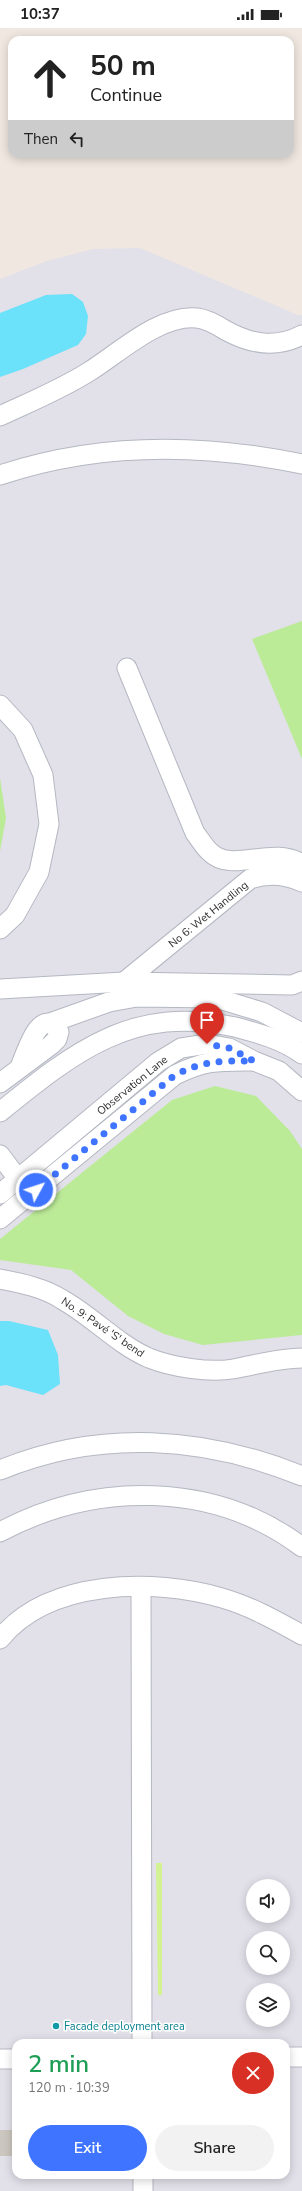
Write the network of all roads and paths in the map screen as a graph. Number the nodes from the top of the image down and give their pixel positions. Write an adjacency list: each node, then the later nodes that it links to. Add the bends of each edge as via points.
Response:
1 (302, 335): 2 (street, via 274,344 257,343 240,339 217,325 197,318 177,320 159,327 84,374)
2 (0, 416)
3 (302, 464): 4 (street, via 256,455 197,449 112,450 42,462)
4 (0, 475)
5 (128, 668): 7 (street, via 195,833 210,853)
6 (0, 705): 11 (street, via 23,730 43,775 49,824 39,872 15,915)
7 (223, 859): 8 (street, via 233,861 281,856); 10 (street)
8 (302, 864)
9 (302, 882): 10 (street, No 6: Wet Handling, via 281,875 264,874 250,879)
10 (240, 888): 13 (street, No 6: Wet Handling)
11 (0, 929)
12 (302, 980): 13 (street, via 292,985)
13 (124, 982): 14 (street)
14 (0, 989)
15 (302, 1033): 18 (street, via 262,1012 216,998 137,997 109,1002 50,1024 59,1032 57,1039 45,1051)
16 (302, 1054): 21 (street, via 274,1039 225,1025 199,1021 172,1021 150,1025 123,1032 78,1052)
17 (254, 1061): 19 (street, Observation Lane, via 279,1071); 20 (street, via 214,1061 196,1065); 23 (street, Observation Lane, via 229,1048 207,1044 181,1048 158,1062)
18 (0, 1083)
19 (302, 1091)
20 (139, 1098): 24 (street); 25 (street)
21 (0, 1112)
22 (0, 1155): 23 (street)
23 (6, 1187)
24 (0, 1206)
25 (0, 1219)
26 (0, 1279): 27 (street, No. 9: Pavé 'S' bend, via 32,1286 62,1299 149,1358 203,1370 231,1369)
27 (302, 1358)
28 (0, 1470): 29 (street, via 40,1455 66,1449 138,1441 189,1445 229,1452)
29 (302, 1476)
30 (0, 1532): 31 (street, via 43,1512 95,1498 134,1494 164,1495 199,1501 240,1514 268,1526)
31 (302, 1547)
32 (141, 1588): 33 (street, via 192,1592 222,1598); 34 (street, via 100,1588 70,1594 22,1618); 35 (street)
33 (302, 1635)
34 (0, 1639)
35 (142, 2039)
36 (290, 2057): 37 (street)
37 (302, 2057)
38 (0, 2059): 39 (street)
39 (12, 2059)
40 (143, 2179): 41 (street)
41 (143, 2191)

